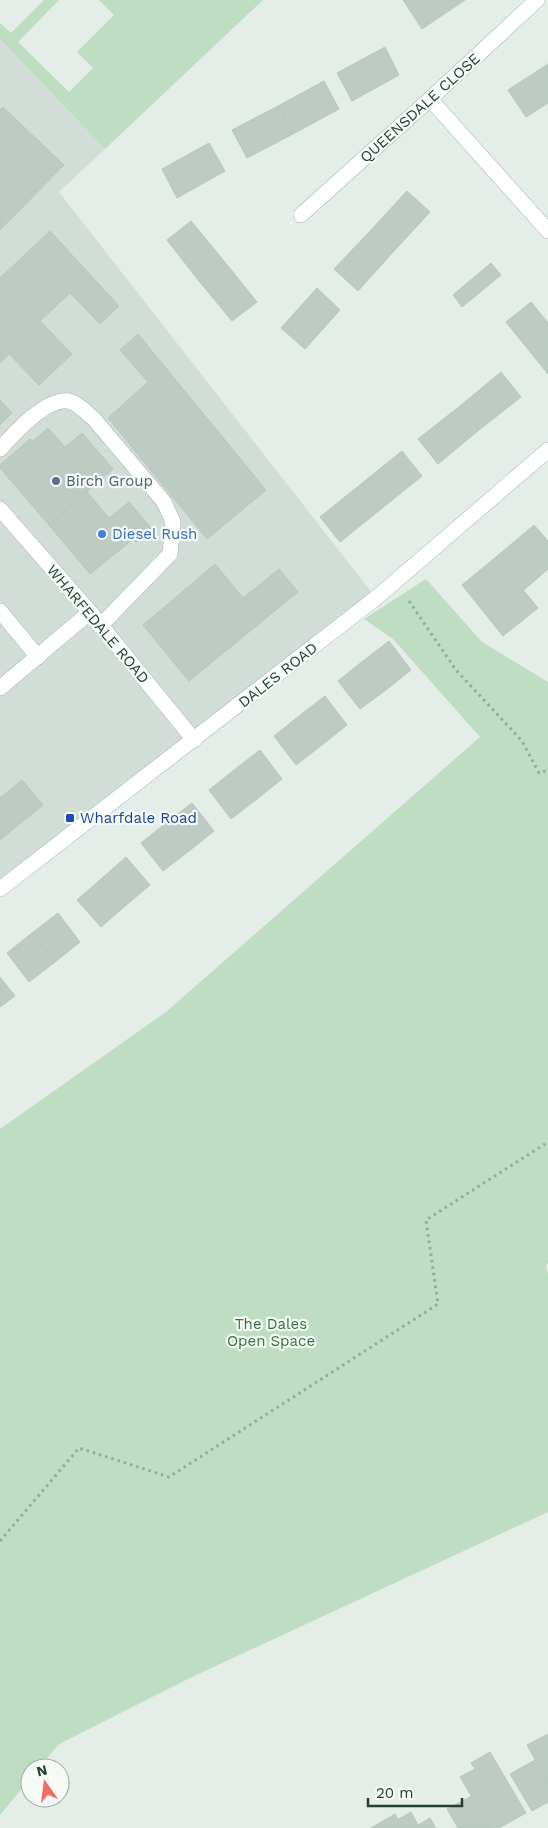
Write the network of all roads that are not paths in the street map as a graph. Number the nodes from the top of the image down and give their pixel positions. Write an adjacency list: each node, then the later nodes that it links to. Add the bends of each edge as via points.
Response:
1 (537, 0): 2 (street, QUEENSDALE CLOSE)
2 (430, 99): 3 (street, QUEENSDALE CLOSE); 4 (street)
3 (301, 215)
4 (548, 231)
5 (0, 450): 10 (street, via 28,421 51,404 68,401 94,420 164,502 172,522 170,554)
6 (548, 450): 13 (street, DALES ROAD, via 396,582)
7 (0, 509): 9 (street, WHARFEDALE ROAD)
8 (0, 611): 11 (street)
9 (90, 612): 10 (street, WHARFEDALE ROAD); 11 (street)
10 (100, 626): 13 (street, WHARFEDALE ROAD)
11 (38, 657): 12 (street)
12 (0, 688)
13 (194, 740): 14 (street, DALES ROAD)
14 (0, 889)

